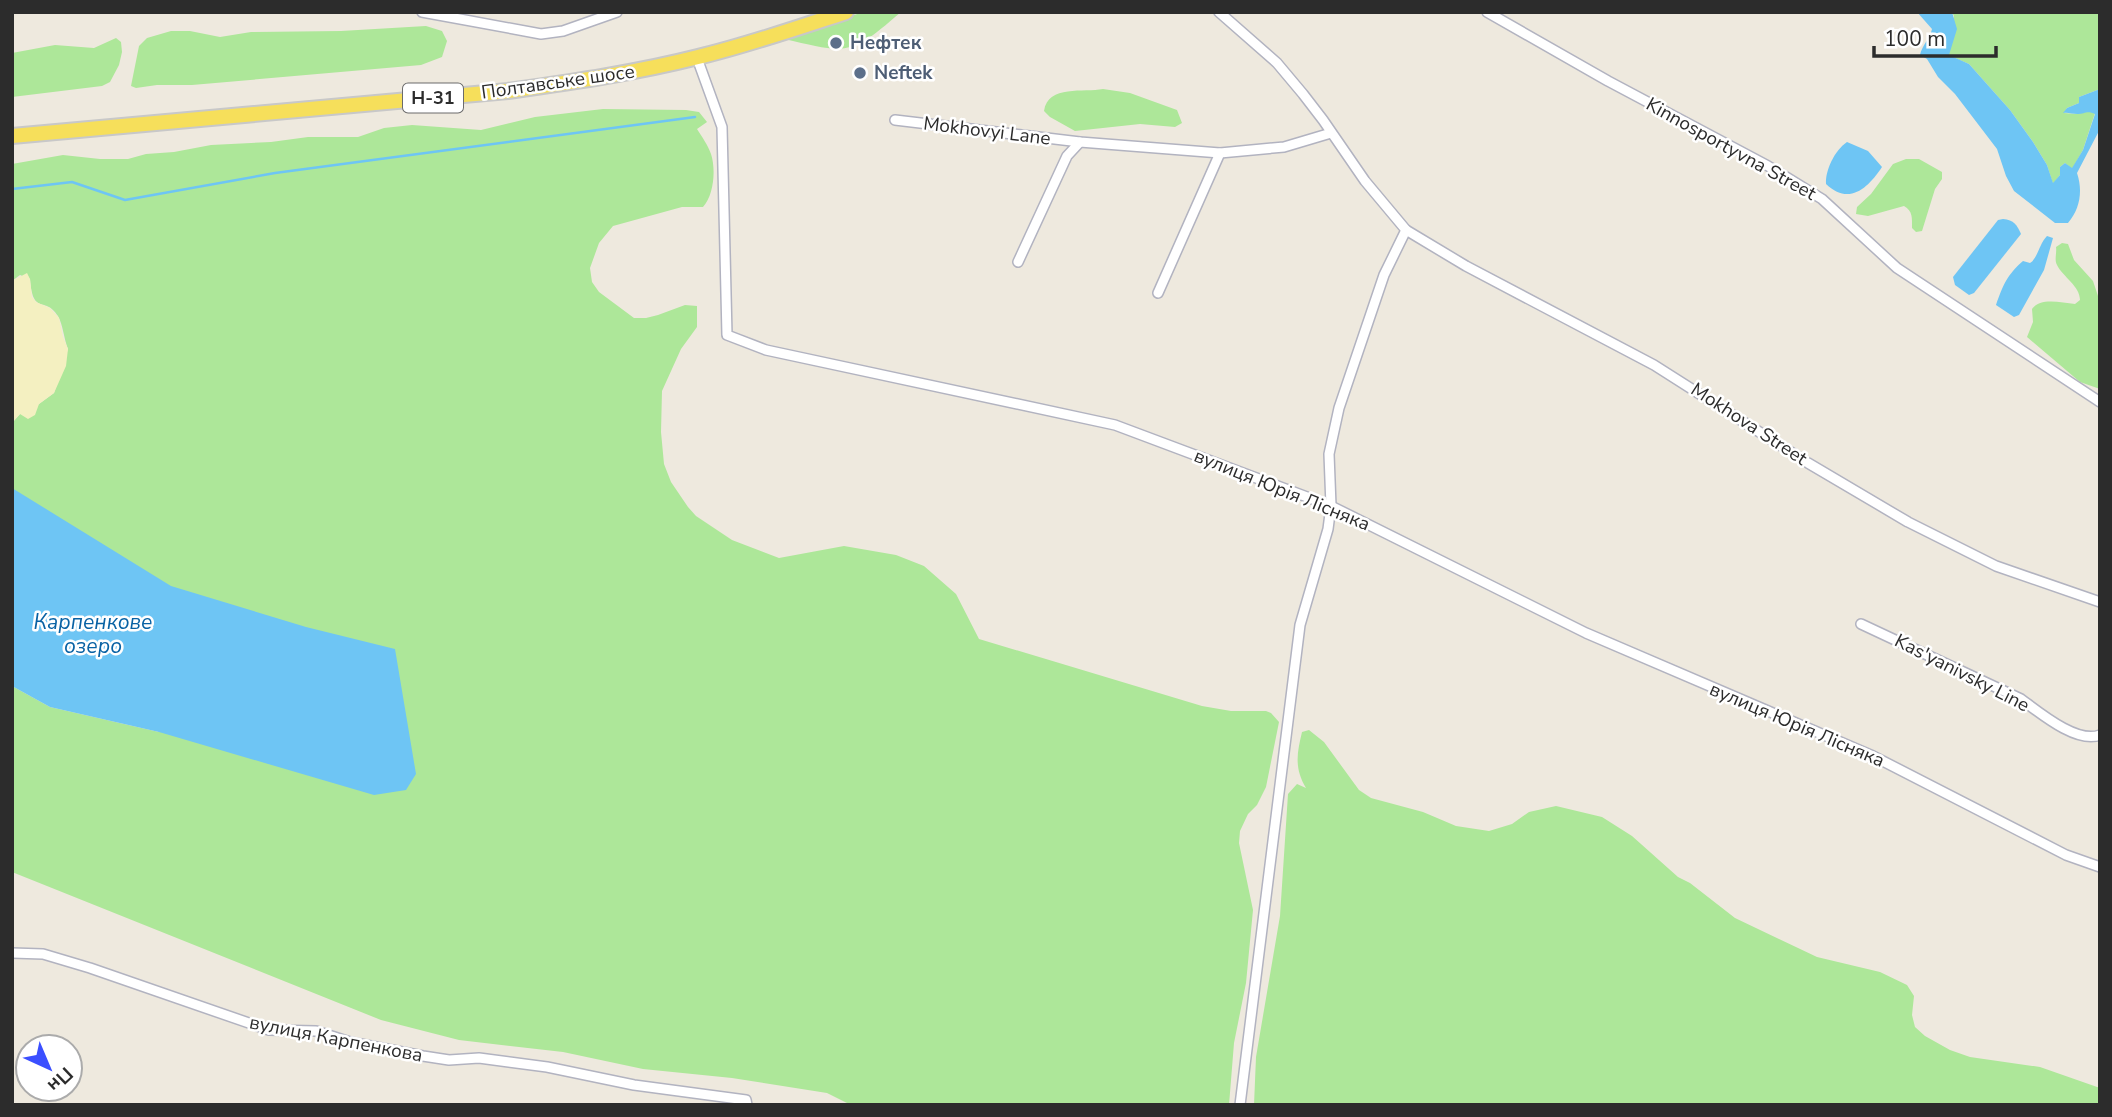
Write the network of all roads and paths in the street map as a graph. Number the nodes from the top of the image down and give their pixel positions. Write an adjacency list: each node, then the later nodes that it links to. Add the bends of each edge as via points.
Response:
1 (422, 12): 2 (street, via 541,34)
2 (617, 12)
3 (846, 12): 6 (main road, Полтавське шосе / Н-31)
4 (1219, 12): 8 (street, Mokhova Street, via 1277,64)
5 (1487, 12): 15 (street, Kinnosportyvna Street, via 1822,199 1897,268)
6 (697, 58): 9 (main road, Полтавське шосе / Н-31, via 508,91); 16 (street, вулиця Юрія Лісняка, via 722,127 727,335 766,350 1124,428)
7 (895, 120): 10 (street, Mokhovyi Lane)
8 (1332, 133): 11 (street, Mokhovyi Lane, via 1284,147); 12 (street, Mokhova Street, via 1364,181)
9 (12, 136)
10 (1080, 142): 11 (street, Mokhovyi Lane); 13 (street, Mokhovyi Lane, via 1067,156)
11 (1220, 153): 14 (street)
12 (1406, 230): 16 (street, via 1384,275 1339,408 1329,454); 17 (street, Mokhova Street, via 1654,365 1908,522 1996,566)
13 (1018, 262)
14 (1158, 293)
15 (2100, 402)
16 (1331, 506): 20 (street, вулиця Юрія Лісняка, via 1586,633 1872,756 2066,855); 23 (street, via 1300,625)
17 (2100, 602)
18 (1861, 624): 19 (street, Kas'yanivsky Line, via 2021,699 2082,738)
19 (2100, 735)
20 (2100, 867)
21 (12, 953): 22 (street, вулиця Карпенкова, via 43,954 78,964 270,1030 316,1031 449,1060 479,1058 547,1067 634,1085 746,1100)
22 (747, 1105)
23 (1240, 1105)

